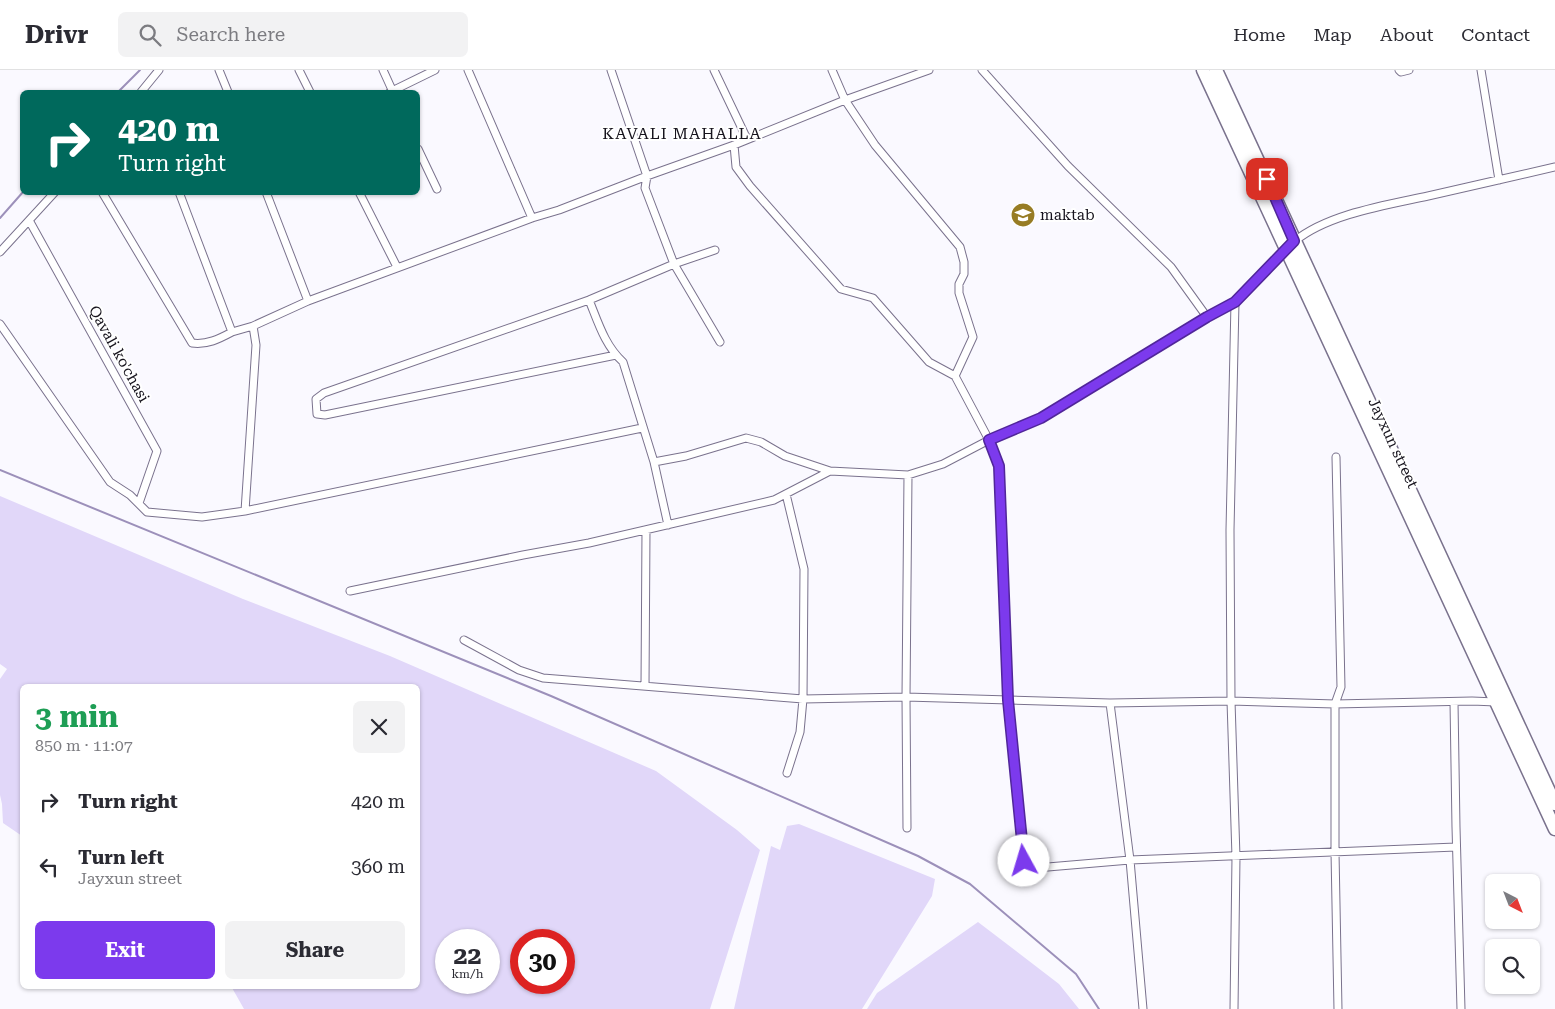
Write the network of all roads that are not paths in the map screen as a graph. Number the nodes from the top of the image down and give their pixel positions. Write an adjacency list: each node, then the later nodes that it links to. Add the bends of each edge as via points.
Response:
1 (159, 70): 17 (street)
2 (219, 70): 18 (street)
3 (299, 70): 19 (street)
4 (383, 70): 20 (street)
5 (435, 70): 21 (street)
6 (468, 70): 35 (street)
7 (611, 70): 27 (street)
8 (714, 70): 23 (street)
9 (832, 70): 22 (street)
10 (930, 70): 22 (street)
11 (982, 70): 45 (street, via 1068,166 1171,266)
12 (1204, 70): 37 (highway, Jayxun street)
13 (1216, 70): 37 (highway, Jayxun street)
14 (1400, 70): 15 (street)
15 (1409, 70)
16 (1481, 70): 28 (street)
17 (143, 90)
18 (227, 90)
19 (309, 90)
20 (391, 90)
21 (396, 90)
22 (845, 100): 23 (street); 51 (street, via 875,144 960,247 964,274 959,294 973,338)
23 (747, 139): 24 (street)
24 (734, 145): 27 (street); 51 (street, via 736,167 750,186 841,289 873,298 929,362)
25 (420, 153): 29 (street)
26 (1555, 167): 28 (street)
27 (646, 176): 35 (street); 40 (street, via 645,188)
28 (1499, 180): 37 (street, via 1370,209 1327,223 1303,234)
29 (436, 189)
30 (52, 195): 36 (street)
31 (104, 195): 48 (street, via 192,342 214,341)
32 (179, 195): 48 (street)
33 (267, 195): 43 (street)
34 (361, 195): 41 (street)
35 (532, 218): 41 (street)
36 (30, 222): 39 (street); 59 (street, Qavali ko'chasi, via 157,451)
37 (1291, 245): 44 (street); 72 (highway, Jayxun street); 75 (highway, Jayxun street)
38 (715, 250): 40 (street)
39 (0, 252)
40 (674, 264): 42 (street); 49 (street)
41 (397, 267): 43 (street)
42 (589, 300): 50 (street, via 602,334); 50 (street, via 324,393 316,399 317,414 325,415)
43 (308, 301): 47 (street)
44 (1235, 302): 45 (street); 69 (street, via 1230,530)
45 (1207, 317): 53 (street, via 1041,418)
46 (0, 324): 59 (street, via 110,482)
47 (253, 326): 48 (street); 60 (street, via 256,345)
48 (232, 332)
49 (720, 342)
50 (616, 356): 52 (street, via 623,362)
51 (955, 376): 53 (street)
52 (642, 428): 55 (street); 60 (street)
53 (989, 440): 57 (street, via 943,464); 68 (street, via 999,466)
54 (1336, 457): 73 (street, via 1341,687)
55 (654, 462): 56 (street, via 746,438); 61 (street)
56 (830, 471): 57 (street); 58 (street)
57 (908, 475): 66 (street)
58 (786, 494): 61 (street, via 774,500); 67 (street, via 804,569)
59 (139, 502): 60 (street, via 147,512 202,517)
60 (245, 510)
61 (668, 525): 62 (street)
62 (646, 530): 63 (street); 65 (street)
63 (350, 591)
64 (464, 640): 65 (street, via 519,670 543,678)
65 (645, 686): 67 (street)
66 (906, 697): 67 (street); 68 (street); 76 (street)
67 (803, 700): 74 (street, via 800,732)
68 (1008, 700): 70 (street); 81 (street, via 1024,861 1029,867 1036,868)
69 (1231, 701): 70 (street); 73 (street); 80 (street)
70 (1110, 702): 81 (street)
71 (1454, 702): 72 (street); 73 (street); 78 (street)
72 (1496, 702): 77 (highway, Jayxun street)
73 (1335, 704): 79 (street)
74 (787, 773)
75 (1555, 804)
76 (906, 828)
77 (1555, 829)
78 (1456, 847): 79 (street); 85 (street)
79 (1335, 852): 80 (street); 84 (street)
80 (1236, 856): 81 (street); 83 (street)
81 (1130, 860): 82 (street)
82 (1143, 1009)
83 (1234, 1009)
84 (1338, 1009)
85 (1461, 1009)

